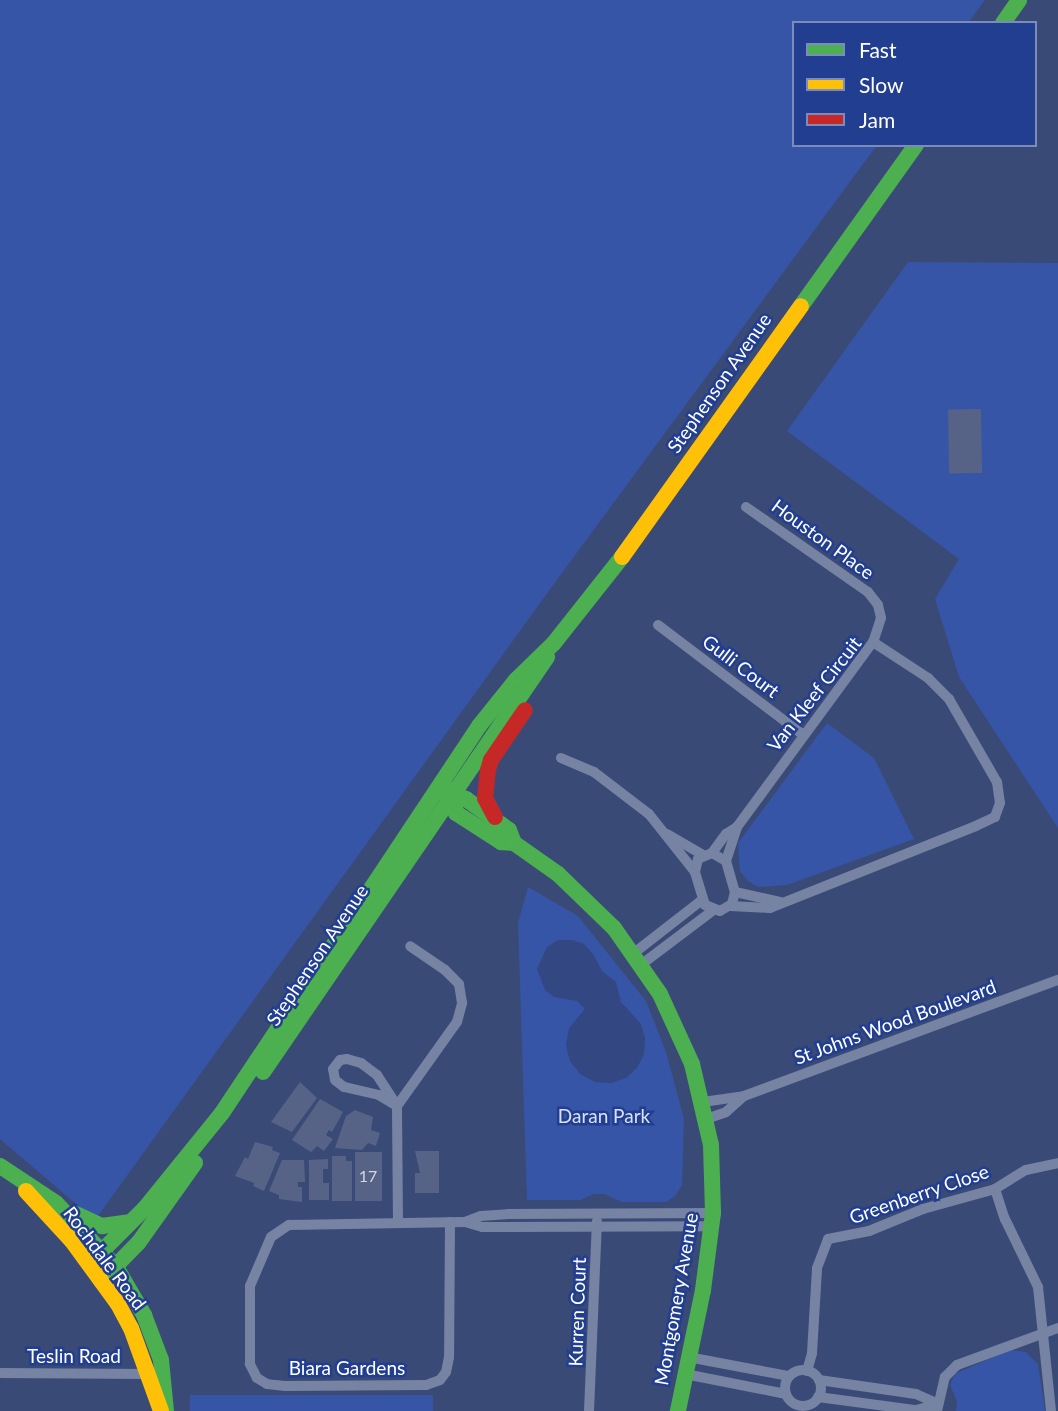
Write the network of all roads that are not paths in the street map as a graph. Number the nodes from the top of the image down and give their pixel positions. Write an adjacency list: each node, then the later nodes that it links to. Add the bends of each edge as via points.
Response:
1 (1019, 0): 2 (main road)
2 (1004, 21)
3 (915, 147): 7 (main road, Stephenson Avenue, via 618,562)
4 (746, 507): 6 (street, Houston Place, via 868,592 881,618)
5 (658, 625): 9 (street, Gulli Court)
6 (873, 642): 9 (street, Van Kleef Circuit); 23 (street, Van Kleef Circuit, via 928,678 950,699 998,782 1000,803 995,817 976,826)
7 (554, 643): 8 (main road, Stephenson Avenue); 11 (main road, Stephenson Avenue, via 516,680)
8 (535, 678): 12 (main road, Stephenson Avenue); 13 (main road, via 529,705 488,770 485,798)
9 (803, 734): 14 (street, Van Kleef Circuit)
10 (561, 758): 15 (street, via 581,764 623,793)
11 (454, 763): 12 (main road); 20 (main road, Stephenson Avenue)
12 (452, 794): 13 (main road, Montgomery Avenue); 16 (main road, Montgomery Avenue, via 456,813 501,842); 20 (main road, via 428,808); 45 (main road, Stephenson Avenue, via 295,1028 168,1205)
13 (499, 822): 16 (main road, Montgomery Avenue)
14 (737, 827): 17 (street, Van Kleef Circuit); 18 (street, Van Kleef Circuit)
15 (665, 832): 17 (street); 19 (street)
16 (514, 843): 27 (main road, Montgomery Avenue, via 588,900)
17 (708, 854): 18 (street); 19 (street, via 696,861)
18 (726, 862): 21 (street)
19 (695, 872): 22 (street)
20 (374, 880): 40 (main road, Stephenson Avenue, via 340,941 222,1113)
21 (735, 892): 23 (street); 24 (street)
22 (702, 900): 25 (street); 27 (street)
23 (783, 902): 24 (street, Van Kleef Circuit, via 770,908)
24 (730, 906): 25 (street)
25 (712, 911): 27 (street)
26 (410, 946): 31 (street, via 456,979 462,1003 457,1022)
27 (638, 958): 30 (main road, Montgomery Avenue, via 681,1037)
28 (1058, 980): 29 (street, St Johns Wood Boulevard)
29 (744, 1096): 30 (street, St Johns Wood Boulevard); 32 (street, St Johns Wood Boulevard, via 726,1112)
30 (703, 1102): 32 (main road, Montgomery Avenue)
31 (397, 1106): 31 (street, via 379,1095 338,1084 333,1075 336,1063 347,1059 369,1068); 41 (street)
32 (706, 1119): 38 (main road, Montgomery Avenue, via 714,1181)
33 (1058, 1163): 36 (street, Greenberry Close, via 1026,1170)
34 (0, 1166): 35 (main road, Rochdale Road)
35 (8, 1176): 37 (main road, Rochdale Road); 44 (main road, Rochdale Road)
36 (995, 1189): 48 (street, via 1038,1287); 50 (street, Greenberry Close, via 923,1209 869,1231 828,1239 817,1268)
37 (56, 1203): 40 (main road, via 102,1226); 43 (main road, Rochdale Road)
38 (713, 1219): 39 (street, Biara Gardens); 49 (main road, Montgomery Avenue)
39 (597, 1220): 42 (street, Biara Gardens, via 508,1214); 61 (street, Kurren Court)
40 (133, 1221): 43 (main road, Stephenson Avenue)
41 (398, 1223): 42 (street, Biara Gardens); 42 (street, Biara Gardens, via 297,1224 274,1234 250,1286 250,1364 261,1382 285,1386 426,1385 440,1380 449,1357)
42 (450, 1223)
43 (104, 1252): 44 (main road, Stephenson Avenue); 45 (main road, Rochdale Road)
44 (89, 1264): 46 (main road, Rochdale Road)
45 (116, 1267): 46 (main road, Stephenson Avenue); 60 (main road, Rochdale Road, via 144,1315 161,1360)
46 (101, 1281): 52 (main road, Rochdale Road, via 131,1328)
47 (1058, 1328): 48 (street)
48 (1042, 1335): 59 (street, via 957,1364 945,1377); 63 (street)
49 (688, 1357): 53 (main road, Montgomery Avenue); 54 (street)
50 (807, 1371): 54 (street); 55 (street)
51 (0, 1373): 52 (street, Teslin Road)
52 (147, 1374): 60 (main road, Rochdale Road)
53 (685, 1374): 56 (street); 62 (main road, Montgomery Avenue)
54 (789, 1376): 56 (street)
55 (819, 1380): 57 (street); 59 (street, via 916,1394)
56 (786, 1394): 58 (street)
57 (818, 1397): 58 (street); 59 (street, via 915,1410)
58 (798, 1408)
59 (938, 1408)
60 (164, 1411)
61 (589, 1411)
62 (678, 1411)
63 (1051, 1411)

